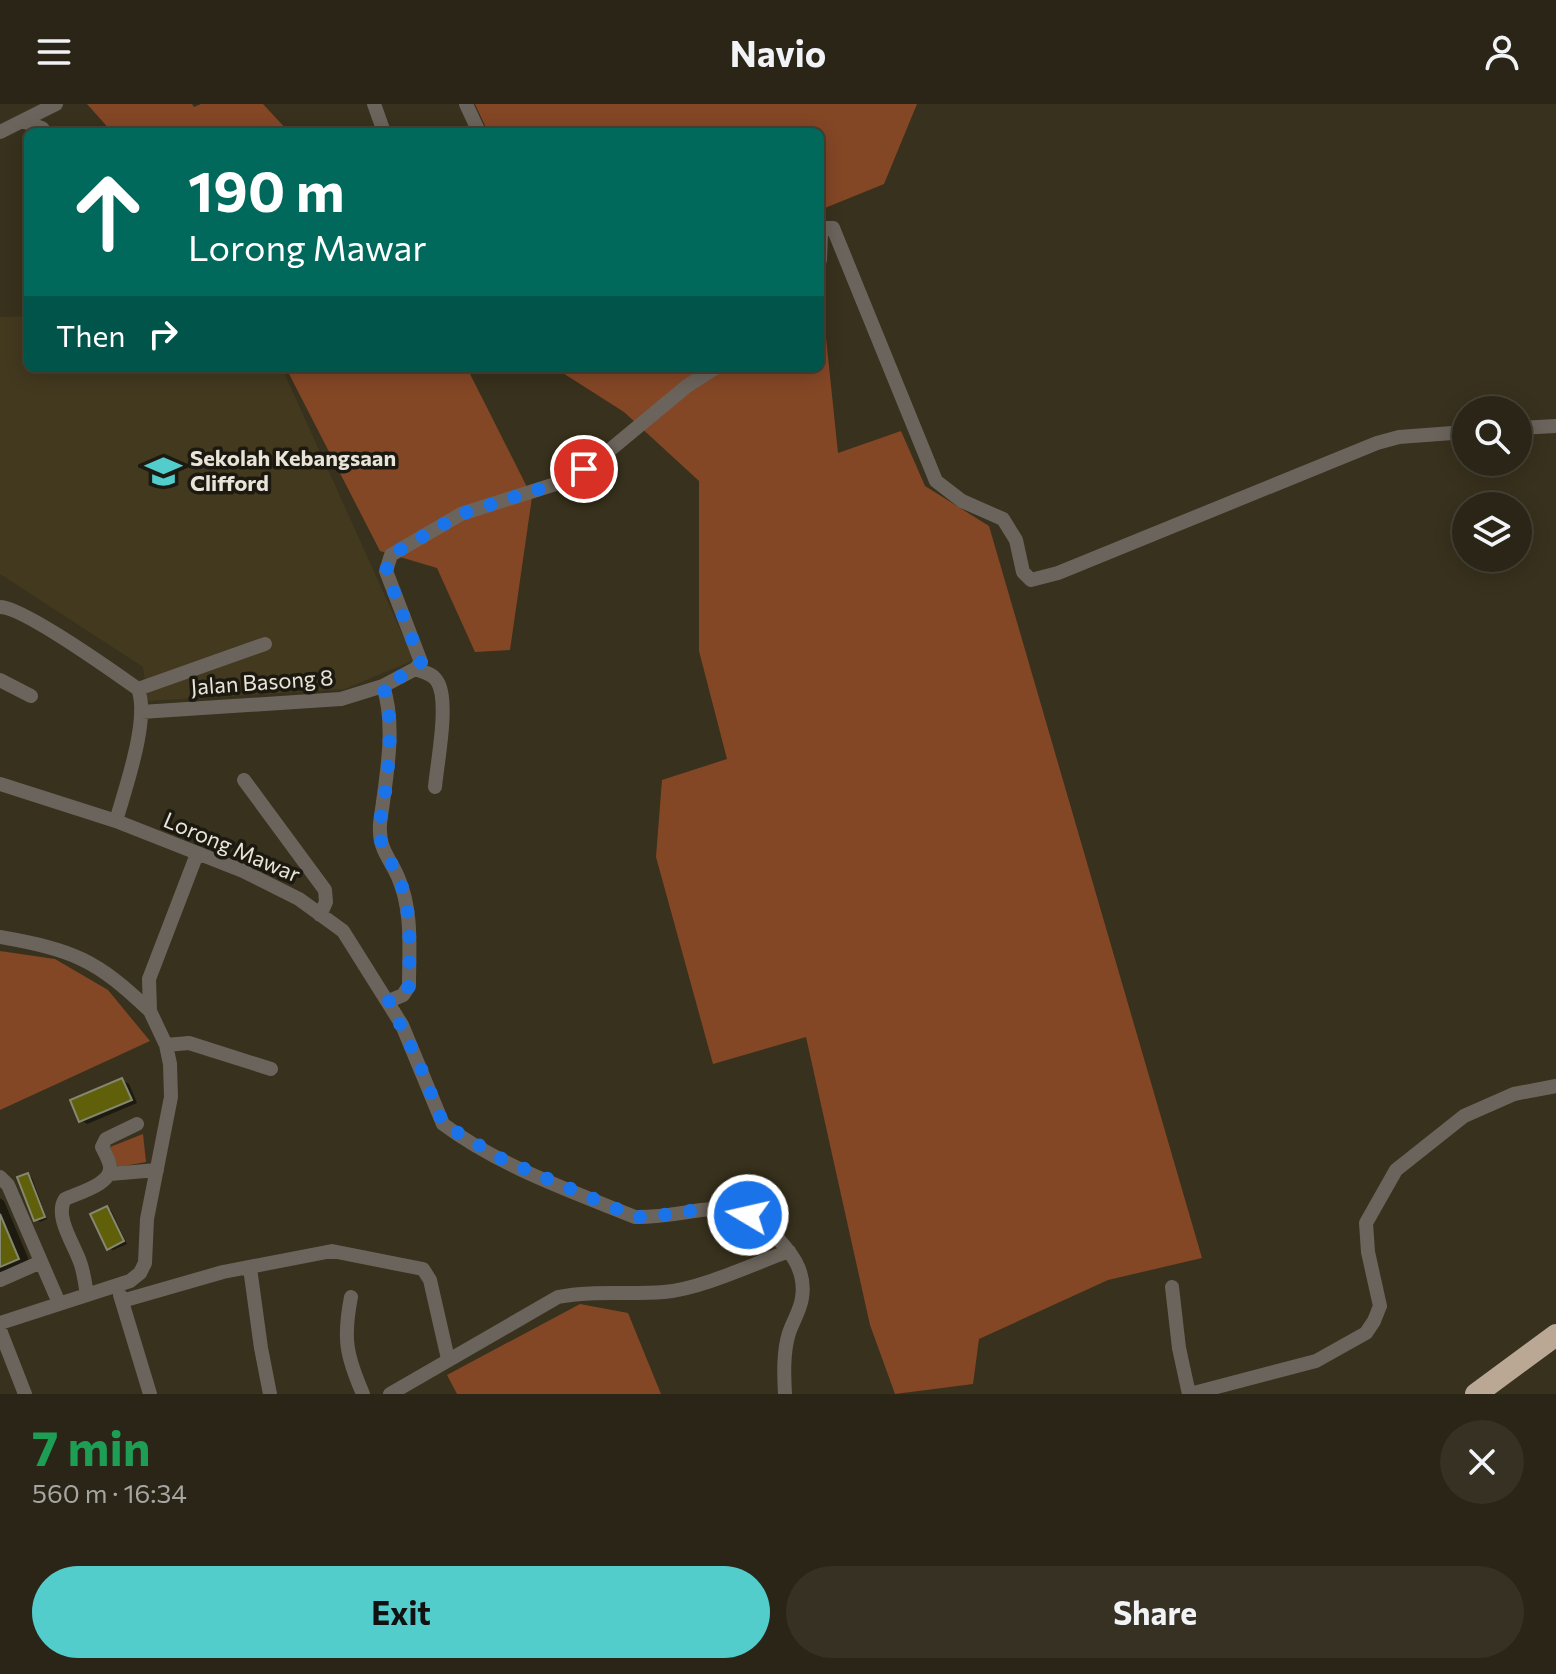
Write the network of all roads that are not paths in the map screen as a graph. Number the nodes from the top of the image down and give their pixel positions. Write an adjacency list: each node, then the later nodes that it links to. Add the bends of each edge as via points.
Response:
1 (56, 104): 4 (street)
2 (374, 104): 6 (street)
3 (466, 104): 7 (street)
4 (22, 121): 5 (street); 8 (street)
5 (42, 128)
6 (383, 128)
7 (477, 128)
8 (0, 132)
9 (824, 230): 13 (street, via 833,228 936,481 962,501 1003,519 1031,580 1377,443)
10 (709, 372): 16 (street, via 568,480 461,514 391,555 386,571 421,662)
11 (1556, 426): 12 (street)
12 (1532, 427)
13 (1452, 433)
14 (0, 607): 19 (street, via 34,621)
15 (265, 644): 19 (street)
16 (415, 669): 18 (street, Jalan Basong 8); 24 (street, via 436,679 441,690)
17 (0, 680): 20 (street)
18 (383, 686): 21 (street, Jalan Basong 8, via 341,699); 29 (street, via 389,720 379,830 409,918 409,986)
19 (138, 689): 21 (street)
20 (31, 696)
21 (141, 712): 25 (street)
22 (244, 780): 27 (street, via 325,890)
23 (0, 784): 25 (street, Lorong Mawar)
24 (435, 787)
25 (116, 821): 26 (street, Lorong Mawar)
26 (197, 854): 27 (street, Lorong Mawar, via 243,871); 30 (street, via 149,979)
27 (320, 915): 29 (street, Lorong Mawar, via 343,931)
28 (0, 937): 30 (street, via 76,955 111,975)
29 (389, 1001): 38 (street, Lorong Mawar, via 443,1124 502,1159 635,1217 733,1208 770,1228)
30 (150, 1011): 31 (street)
31 (166, 1045): 32 (street, via 189,1043); 35 (street, via 171,1097)
32 (271, 1069)
33 (1556, 1086): 58 (street, via 1514,1094 1464,1116 1396,1170 1366,1223 1380,1306 1366,1333 1316,1361)
34 (137, 1124): 36 (street, via 106,1139 102,1147)
35 (157, 1170): 36 (street); 42 (street, via 145,1263 130,1281)
36 (110, 1174): 44 (street, via 61,1204)
37 (0, 1177): 39 (street)
38 (789, 1251): 51 (street, via 666,1292 558,1297); 57 (street, via 797,1261 803,1297 789,1333)
39 (41, 1262): 41 (street); 47 (street)
40 (250, 1268): 46 (street); 51 (street, via 332,1251 423,1269); 54 (street)
41 (0, 1280)
42 (117, 1285): 44 (street); 46 (street)
43 (1172, 1287): 58 (street)
44 (87, 1295): 47 (street)
45 (351, 1297): 55 (street, via 345,1328)
46 (122, 1301): 53 (street)
47 (59, 1303): 48 (street)
48 (0, 1323)
49 (0, 1330): 52 (street)
50 (1556, 1335): 59 (highway)
51 (448, 1359): 56 (street)
52 (25, 1394)
53 (150, 1394)
54 (270, 1394)
55 (363, 1394)
56 (390, 1394)
57 (785, 1394)
58 (1190, 1394)
59 (1477, 1394)

